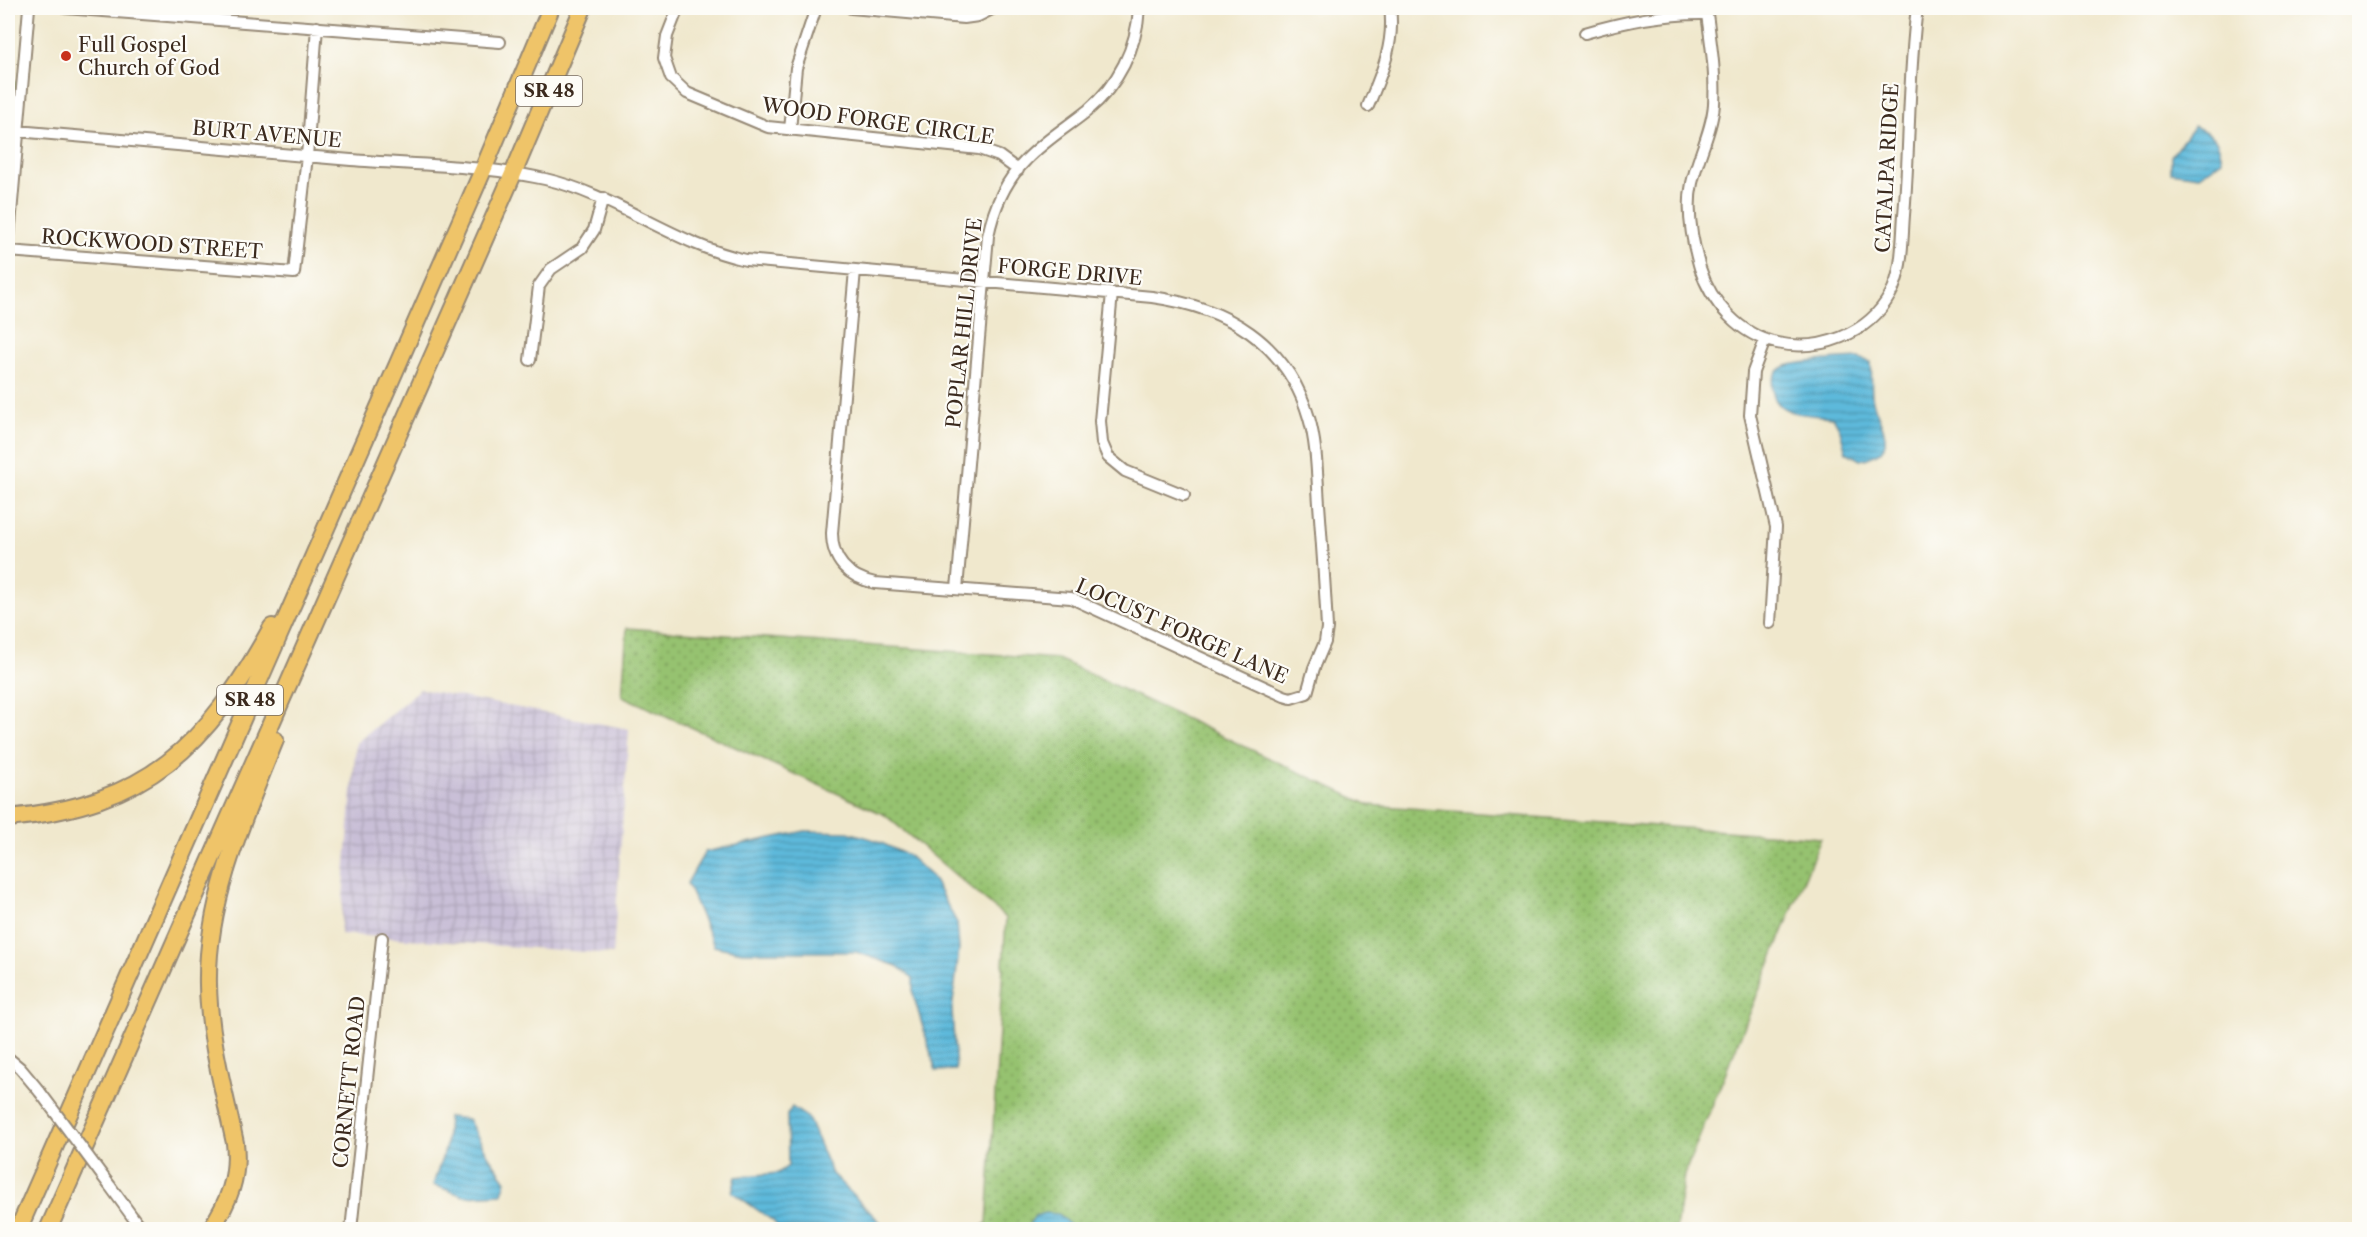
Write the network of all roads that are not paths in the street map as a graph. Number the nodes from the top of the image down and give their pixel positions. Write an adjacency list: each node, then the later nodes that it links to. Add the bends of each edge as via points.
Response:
1 (29, 8): 17 (street)
2 (65, 8): 12 (street)
3 (551, 8): 19 (highway, SR 48)
4 (583, 8): 21 (highway, SR 48)
5 (678, 8): 16 (street, WOOD FORGE CIRCLE, via 663,51 667,72 675,84 751,121)
6 (816, 8): 16 (street, via 796,68)
7 (851, 8): 8 (street, via 964,18)
8 (994, 8)
9 (1139, 8): 20 (street, POPLAR HILL DRIVE, via 1127,58 1108,90)
10 (1390, 8): 15 (street, via 1387,58)
11 (1917, 8): 27 (street, CATALPA RIDGE, via 1910,69 1909,160 1901,262 1890,295 1873,317 1841,338 1791,346)
12 (317, 27): 14 (street); 18 (street)
13 (1585, 33): 27 (street, CATALPA RIDGE, via 1654,16 1707,14 1714,104 1692,184 1690,214 1695,248 1700,270 1726,314)
14 (500, 42)
15 (1368, 106)
16 (790, 130): 20 (street, WOOD FORGE CIRCLE, via 986,150)
17 (17, 131): 18 (street, BURT AVENUE); 23 (street)
18 (307, 156): 19 (street, BURT AVENUE); 23 (street, ROCKWOOD STREET, via 294,273)
19 (483, 170): 21 (street, BURT AVENUE); 31 (highway, SR 48)
20 (1018, 170): 25 (street, POPLAR HILL DRIVE, via 994,208)
21 (513, 174): 22 (street, FORGE DRIVE, via 546,179); 30 (highway, SR 48)
22 (603, 198): 24 (street, FORGE DRIVE, via 732,257); 28 (street, via 591,237 577,253 551,269 539,286)
23 (8, 249)
24 (855, 270): 25 (street, FORGE DRIVE); 32 (street, LOCUST FORGE LANE, via 833,548 843,567 861,579)
25 (984, 282): 26 (street, FORGE DRIVE); 32 (street, POPLAR HILL DRIVE)
26 (1112, 293): 29 (street, via 1100,421 1102,443 1108,457 1125,471); 34 (street, FORGE DRIVE, via 1181,301 1235,322 1274,354 1298,391 1314,439 1327,628)
27 (1765, 340): 33 (street, via 1753,372 1750,415 1776,527)
28 (530, 360)
29 (1184, 495)
30 (366, 507): 39 (highway, SR 48); 41 (highway, via 238,837 217,906 208,963 210,1014 236,1164 231,1192)
31 (308, 568): 35 (highway, via 232,693 206,728 169,762 132,786 92,803); 38 (highway, SR 48)
32 (957, 589): 34 (street, LOCUST FORGE LANE, via 1071,598 1284,696)
33 (1770, 623)
34 (1307, 693)
35 (8, 818)
36 (382, 938): 42 (street, CORNETT ROAD)
37 (8, 1058): 40 (street, bridge, via 40,1092)
38 (18, 1230)
39 (48, 1230)
40 (142, 1230)
41 (210, 1230)
42 (351, 1230)

